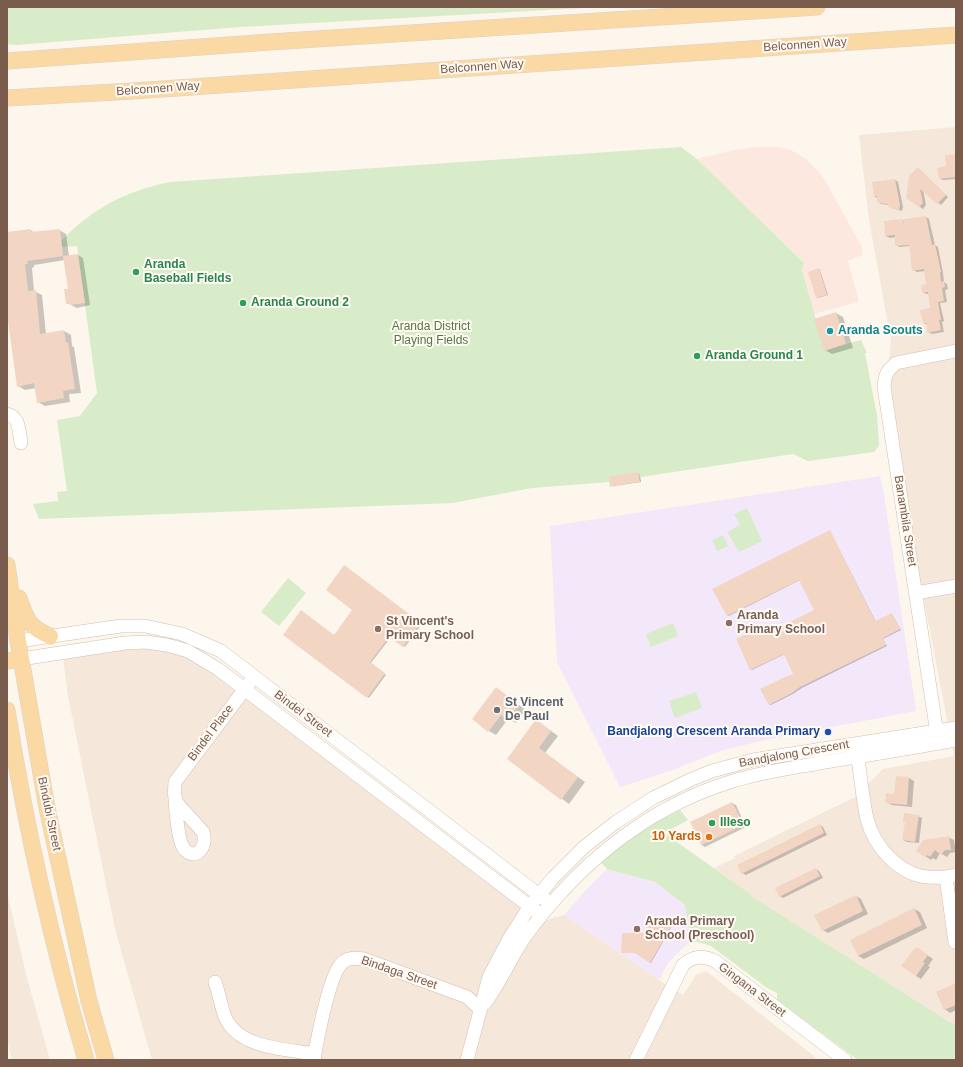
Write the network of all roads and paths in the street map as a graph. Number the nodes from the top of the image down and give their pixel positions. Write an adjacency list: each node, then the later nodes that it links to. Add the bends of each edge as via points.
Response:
1 (817, 7): 3 (main road)
2 (956, 35): 4 (main road, Belconnen Way)
3 (12, 59)
4 (46, 95): 5 (main road, Belconnen Way); 6 (main road)
5 (7, 98)
6 (7, 105)
7 (956, 351): 13 (street, Banambila Street, via 896,363 885,378 884,386)
8 (7, 414): 9 (street, via 18,421)
9 (21, 443)
10 (7, 556): 15 (main road, via 27,621 41,633)
11 (7, 565): 16 (main road, Bindubi Street)
12 (956, 586): 13 (street)
13 (916, 592): 24 (street, Banambila Street)
14 (175, 632): 15 (street, Bindel Street, via 145,626 121,626); 17 (street); 19 (street, Bindel Street, via 221,651)
15 (50, 636): 16 (street, Bindel Street)
16 (13, 642): 18 (main road, Bindubi Street)
17 (172, 646): 18 (street, Bindel Street, via 146,642); 20 (street, Bindel Street, via 208,662)
18 (14, 660): 42 (main road, Bindubi Street)
19 (254, 677): 20 (street, Bindel Place); 27 (street, Bindel Street)
20 (245, 689): 29 (street, Bindel Street); 31 (street, Bindel Place, via 181,772 175,782)
21 (7, 710): 28 (main road, Bindubi Street)
22 (956, 728): 24 (street, Bandjalong Crescent)
23 (7, 732): 28 (main road)
24 (938, 737): 25 (street, Bandjalong Crescent); 26 (street, Bandjalong Crescent); 30 (street, Bandjalong Crescent)
25 (956, 740)
26 (856, 743): 30 (street); 35 (street, Bandjalong Crescent, via 770,756 712,771 692,779 638,807 616,822 584,847)
27 (342, 744): 29 (street); 32 (street, Bindel Street)
28 (14, 752): 44 (main road, Bindubi Street, via 34,859)
29 (332, 756): 33 (street, Bindel Street)
30 (858, 757): 34 (street, via 867,820 884,851 904,869 916,874 928,877); 36 (street, Bandjalong Crescent, via 768,772 692,796 646,820 624,835 574,879)
31 (174, 793)
32 (450, 826): 33 (street); 35 (street, Bindel Street)
33 (442, 839): 37 (street, Bindel Street)
34 (951, 876): 39 (street)
35 (539, 894): 36 (street, Bindel Street); 37 (street, Bandjalong Crescent)
36 (551, 904): 38 (street, Bandjalong Crescent)
37 (530, 906): 38 (street, Bindel Street); 41 (street, Bandjalong Crescent, via 488,977)
38 (541, 915): 41 (street, Bandjalong Crescent)
39 (955, 942)
40 (215, 982): 43 (street, via 225,1018 245,1040)
41 (480, 1009): 43 (street, Bindaga Street, via 467,997 364,959 347,960 340,964 335,973); 47 (street, Bandjalong Crescent)
42 (92, 1011): 45 (street); 46 (main road, Bindubi Street)
43 (315, 1057)
44 (86, 1060)
45 (101, 1060)
46 (106, 1060)
47 (468, 1060)
48 (636, 1060): 49 (street, Gingana Street, via 683,965 697,957 715,961)
49 (845, 1060)

